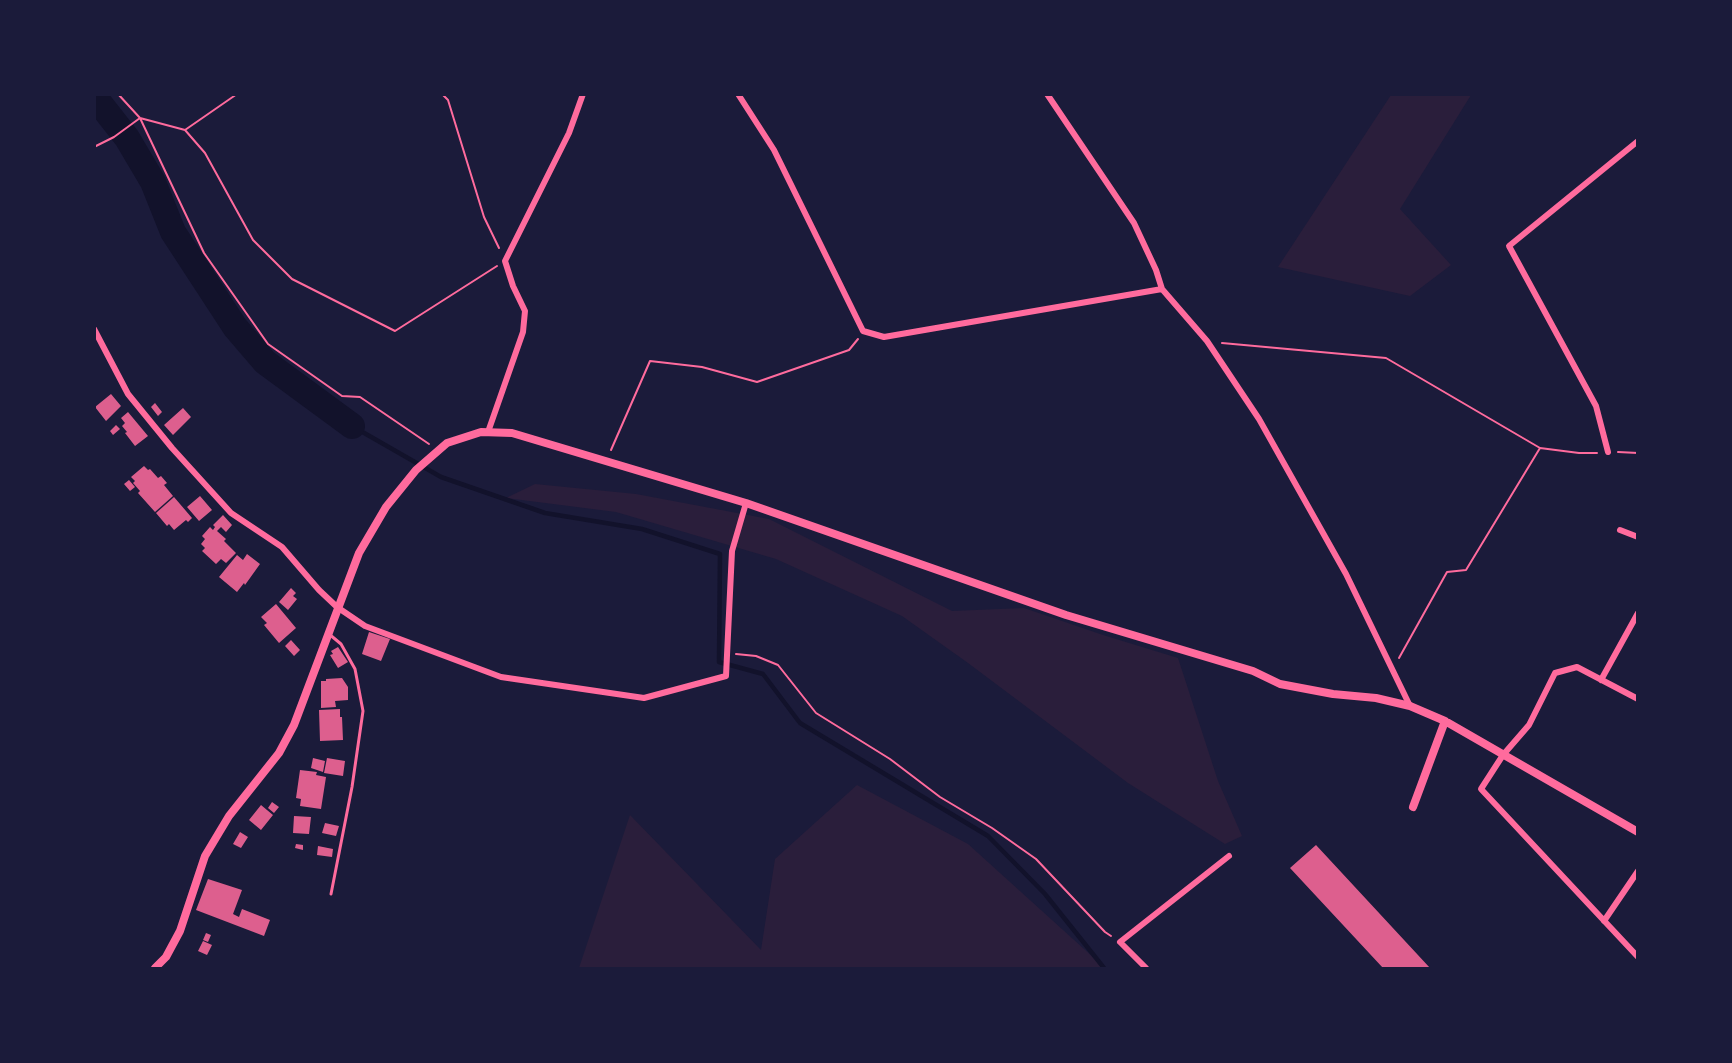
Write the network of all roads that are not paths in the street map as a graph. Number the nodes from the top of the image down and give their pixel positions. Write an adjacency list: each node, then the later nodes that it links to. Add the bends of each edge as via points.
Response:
1 (583, 94): 7 (street, via 569,134 505,261 525,311 524,322)
2 (738, 94): 5 (street, via 774,150 863,331 884,337)
3 (1047, 94): 5 (street, via 1134,223)
4 (1638, 141): 8 (street, via 1509,246 1596,406)
5 (1162, 289): 17 (street, via 1207,341 1258,419 1346,574)
6 (94, 329): 12 (street, via 128,394 172,448 231,513 282,548)
7 (488, 432): 9 (street, via 512,433); 12 (street, via 447,443 416,470 386,507 359,553)
8 (1608, 453)
9 (746, 503): 12 (street, via 732,551 726,676 644,698 501,677 365,626); 17 (street, via 1066,615 1253,671 1280,684)
10 (1620, 530): 11 (street)
11 (1638, 537)
12 (337, 607): 14 (street)
13 (1638, 613): 15 (street)
14 (328, 633): 24 (lane, via 341,644 355,669 363,711); 27 (street, via 294,725 279,753 229,816 205,856 180,931)
15 (1601, 680): 16 (street); 19 (street, via 1577,667 1555,673 1529,724)
16 (1638, 699)
17 (1410, 706): 18 (street)
18 (1445, 721): 19 (street); 20 (street)
19 (1503, 755): 21 (street); 25 (street, via 1481,789)
20 (1413, 807)
21 (1638, 832)
22 (1229, 856): 28 (street, via 1120,942)
23 (1638, 871): 25 (street)
24 (331, 894)
25 (1604, 921): 26 (street)
26 (1638, 957)
27 (155, 969)
28 (1146, 969)

